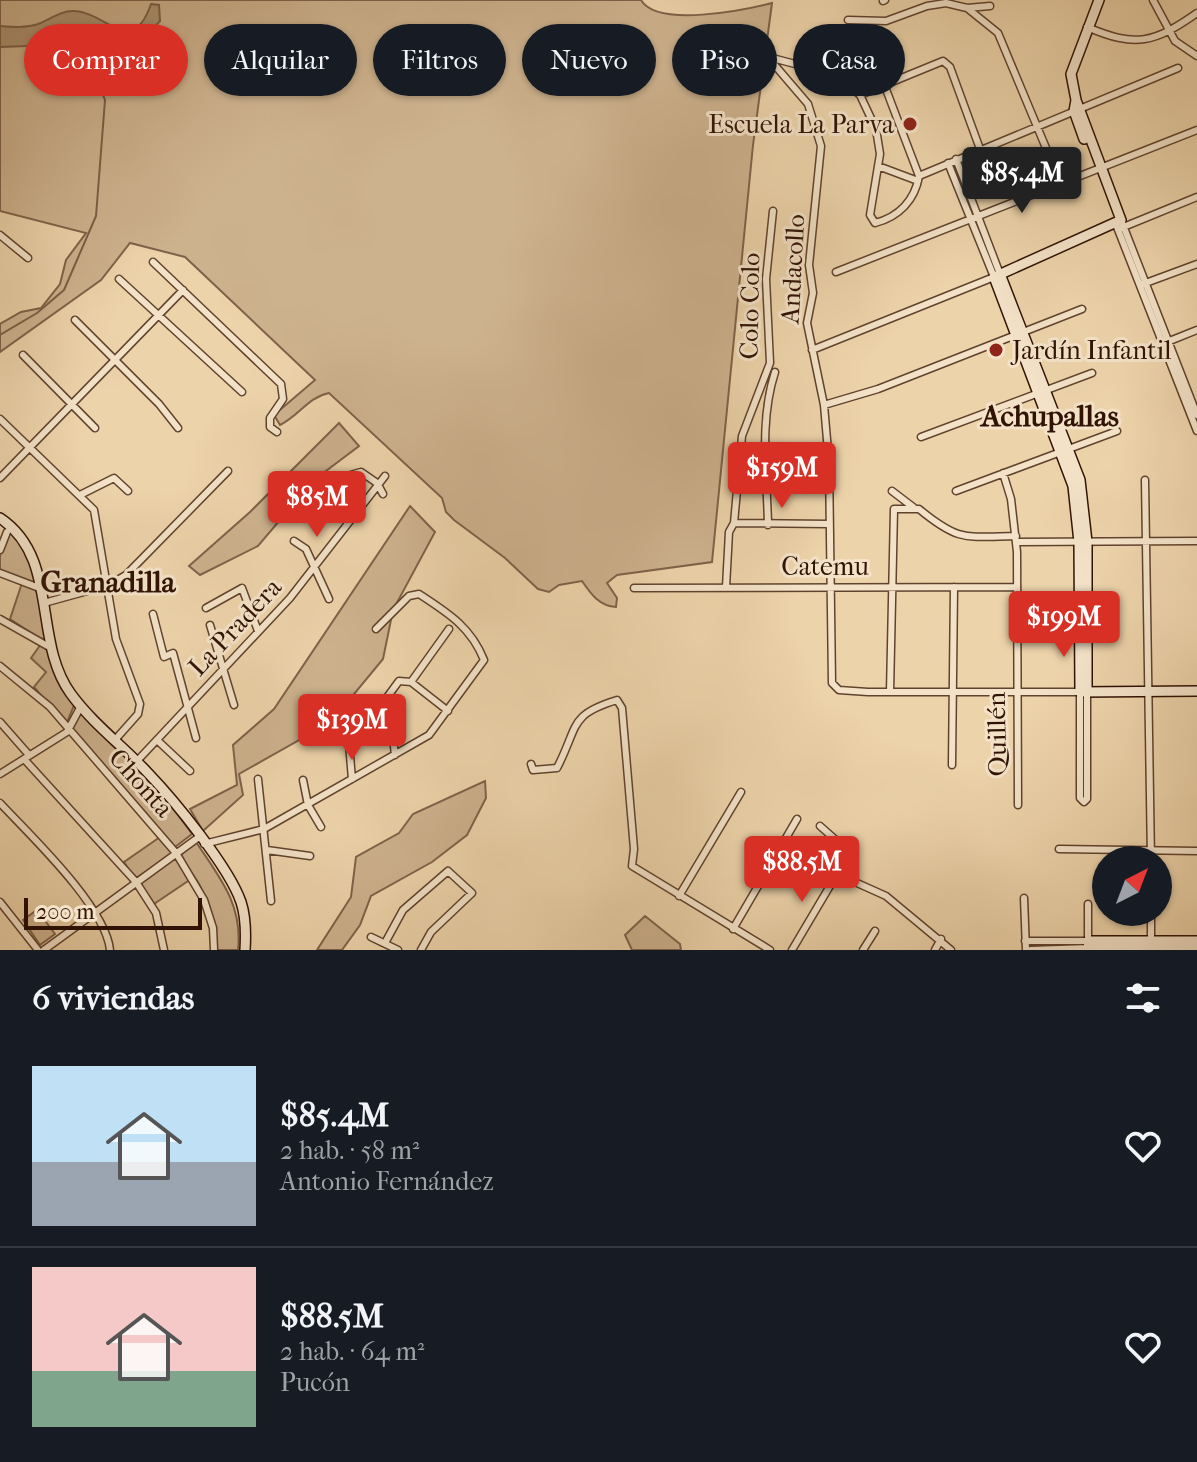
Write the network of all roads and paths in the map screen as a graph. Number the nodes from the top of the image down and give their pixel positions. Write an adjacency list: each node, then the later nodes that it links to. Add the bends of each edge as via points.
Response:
1 (1099, 0): 7 (street)
2 (1153, 0): 8 (street)
3 (990, 6): 4 (street)
4 (967, 8): 6 (street, via 936,4 886,21); 18 (street, via 998,33)
5 (1197, 13): 8 (street)
6 (848, 20)
7 (1086, 27): 8 (street, via 1129,41); 17 (street, via 1071,74)
8 (1171, 31): 9 (street, via 1175,41)
9 (1197, 56)
10 (793, 64): 13 (street, Andacollo, via 773,60 772,66)
11 (1178, 68): 17 (street)
12 (905, 76): 20 (street, via 943,61 950,67)
13 (793, 88)
14 (800, 96): 46 (street, Andacollo, via 821,146 809,265 813,293 807,323)
15 (860, 96): 24 (street, via 876,129)
16 (888, 96): 26 (street)
17 (1077, 107): 18 (street); 25 (street)
18 (1038, 125): 20 (street); 22 (street)
19 (1197, 130): 25 (street)
20 (980, 149): 21 (street)
21 (956, 159): 23 (street); 29 (street)
22 (1051, 160)
23 (948, 163): 26 (street); 29 (street)
24 (878, 166): 26 (street); 26 (street, via 870,215 875,223 901,210)
25 (1097, 169): 29 (street); 30 (street)
26 (919, 178)
27 (1197, 197): 30 (street)
28 (773, 211): 80 (street, Colo Colo, via 766,279 770,363 742,436)
29 (974, 219): 35 (street); 36 (street)
30 (1119, 224): 36 (street); 38 (street)
31 (0, 235): 32 (street)
32 (28, 258)
33 (153, 262): 39 (street)
34 (1197, 264): 38 (street)
35 (836, 272)
36 (997, 276): 44 (street); 46 (street)
37 (119, 279): 41 (street)
38 (1142, 284): 45 (street)
39 (183, 290): 41 (street); 62 (street, via 281,384 283,399 269,422)
40 (1082, 309): 44 (street)
41 (159, 314): 48 (street); 52 (street)
42 (75, 320): 48 (street)
43 (1197, 330): 45 (street)
44 (1020, 333): 51 (street); 55 (street)
45 (1167, 342): 53 (street)
46 (812, 350): 55 (street, Andacollo)
47 (23, 355): 54 (street)
48 (116, 359): 54 (street); 59 (street)
49 (775, 372): 82 (street, Colo Colo, via 764,428)
50 (1092, 373): 51 (street)
51 (1042, 391): 63 (street); 65 (street)
52 (242, 392)
53 (1192, 399): 56 (street); 61 (street)
54 (71, 404): 58 (street); 64 (street)
55 (824, 405): 81 (street, Andacollo)
56 (1197, 415)
57 (0, 419): 64 (street)
58 (95, 428)
59 (178, 428)
60 (1117, 431): 65 (street)
61 (1197, 431)
62 (277, 432)
63 (921, 437)
64 (29, 447): 69 (street); 77 (street)
65 (1066, 449): 67 (street); 88 (street)
66 (228, 471): 92 (street, via 138,565)
67 (1003, 473): 75 (street); 84 (street, Quillén)
68 (385, 476): 72 (street, La Pradera)
69 (0, 478)
70 (1145, 480): 86 (street)
71 (319, 484): 72 (street, via 361,472)
72 (378, 485): 76 (street); 90 (street, La Pradera)
73 (128, 491): 77 (street, via 114,478)
74 (892, 491): 78 (street)
75 (956, 491)
76 (383, 494)
77 (80, 495): 92 (street, via 94,510)
78 (915, 508): 84 (street, via 945,531); 94 (street, via 892,512)
79 (0, 518): 83 (street)
80 (734, 523): 82 (street); 95 (street, Colo Colo)
81 (829, 524): 82 (street); 93 (street, Andacollo)
82 (768, 525)
83 (6, 529): 89 (street); 99 (street, via 29,549)
84 (1016, 539): 88 (street); 97 (street, Quillén)
85 (294, 541): 90 (street, via 306,549)
86 (1149, 541): 87 (street); 88 (street); 114 (street)
87 (1197, 541)
88 (1083, 542): 118 (street)
89 (0, 550)
90 (314, 568): 100 (street); 108 (street, La Pradera)
91 (0, 573): 99 (street)
92 (109, 585): 101 (street); 127 (street, via 116,639 140,709)
93 (831, 586): 94 (street, Catemu); 95 (street, Catemu); 116 (street, Andacollo, via 830,679 835,688)
94 (893, 586): 96 (street, Catemu); 116 (street)
95 (726, 587): 98 (street, Catemu)
96 (954, 587): 97 (street, Catemu); 113 (street)
97 (1015, 587): 117 (street, Quillén)
98 (634, 588)
99 (42, 589): 101 (street)
100 (329, 599)
101 (44, 603): 109 (street)
102 (206, 608): 108 (street, via 242,588)
103 (153, 614): 121 (street, via 164,657 173,653)
104 (0, 619): 109 (street)
105 (210, 625): 111 (street)
106 (376, 629): 122 (street, via 409,596 419,594 457,618 484,660)
107 (449, 629): 112 (street)
108 (258, 631): 111 (street, La Pradera)
109 (51, 648): 120 (street)
110 (0, 666): 124 (street, Chonta, via 25,684)
111 (223, 669): 119 (street); 121 (street, La Pradera)
112 (411, 682): 122 (street); 129 (street, via 399,681 388,696)
113 (953, 691): 116 (street); 117 (street); 133 (street)
114 (1150, 691): 115 (street); 118 (street); 148 (street)
115 (1197, 691)
116 (890, 692)
117 (1016, 692): 118 (street); 142 (street, Quillén)
118 (1084, 692): 118 (street, via 1080,798 1084,802 1087,799)
119 (234, 705)
120 (81, 706): 124 (street); 127 (street)
121 (188, 707): 125 (street); 126 (street, La Pradera)
122 (448, 711): 129 (street, via 429,735)
123 (0, 722): 130 (street)
124 (67, 732): 130 (street); 154 (street, Chonta)
125 (196, 738)
126 (157, 740): 131 (street, La Pradera); 134 (street)
127 (114, 741): 131 (street)
128 (349, 744): 137 (street)
129 (395, 755): 137 (street)
130 (26, 757): 135 (street); 157 (street)
131 (137, 761): 147 (street)
132 (531, 764): 158 (street, via 533,770 557,768 575,735 575,723 587,709 617,700 622,708 632,866)
133 (952, 765)
134 (190, 771)
135 (0, 774)
136 (258, 779): 146 (street)
137 (352, 779): 141 (street)
138 (303, 780): 141 (street)
139 (741, 792): 158 (street)
140 (0, 803): 163 (street, via 57,864)
141 (308, 805): 145 (street); 146 (street)
142 (1018, 805)
143 (797, 819): 164 (street)
144 (820, 826): 156 (street, via 846,849)
145 (321, 827)
146 (264, 829): 147 (street); 150 (street)
147 (201, 840): 154 (street); 179 (street, via 240,899)
148 (1151, 846)
149 (1059, 849): 151 (street)
150 (267, 850): 155 (street); 160 (street)
151 (1092, 850)
152 (1172, 851): 153 (street)
153 (1197, 851)
154 (176, 853): 157 (street); 178 (street, Chonta, via 204,900)
155 (310, 856)
156 (837, 874): 167 (street, via 886,896); 183 (street)
157 (136, 882): 163 (street); 177 (street, via 156,913)
158 (679, 896): 164 (street)
159 (1024, 898): 168 (street)
160 (271, 901)
161 (0, 902): 174 (street)
162 (1088, 904): 171 (street)
163 (93, 913): 175 (street); 176 (street)
164 (733, 929): 182 (street)
165 (875, 931): 184 (street)
166 (371, 937): 170 (street)
167 (941, 939): 185 (street); 186 (street)
168 (1025, 941): 171 (street); 187 (street)
169 (1197, 941): 172 (street)
170 (385, 943): 180 (street); 181 (street, via 403,910 445,872 452,873 472,893 431,932)
171 (1088, 946): 172 (street); 187 (street)
172 (1151, 946): 173 (street)
173 (1197, 948)
174 (38, 950)
175 (44, 950)
176 (110, 950)
177 (164, 950)
178 (214, 950)
179 (245, 950)
180 (398, 950)
181 (421, 950)
182 (770, 950)
183 (792, 950)
184 (863, 950)
185 (935, 950)
186 (951, 950)
187 (1028, 950)

